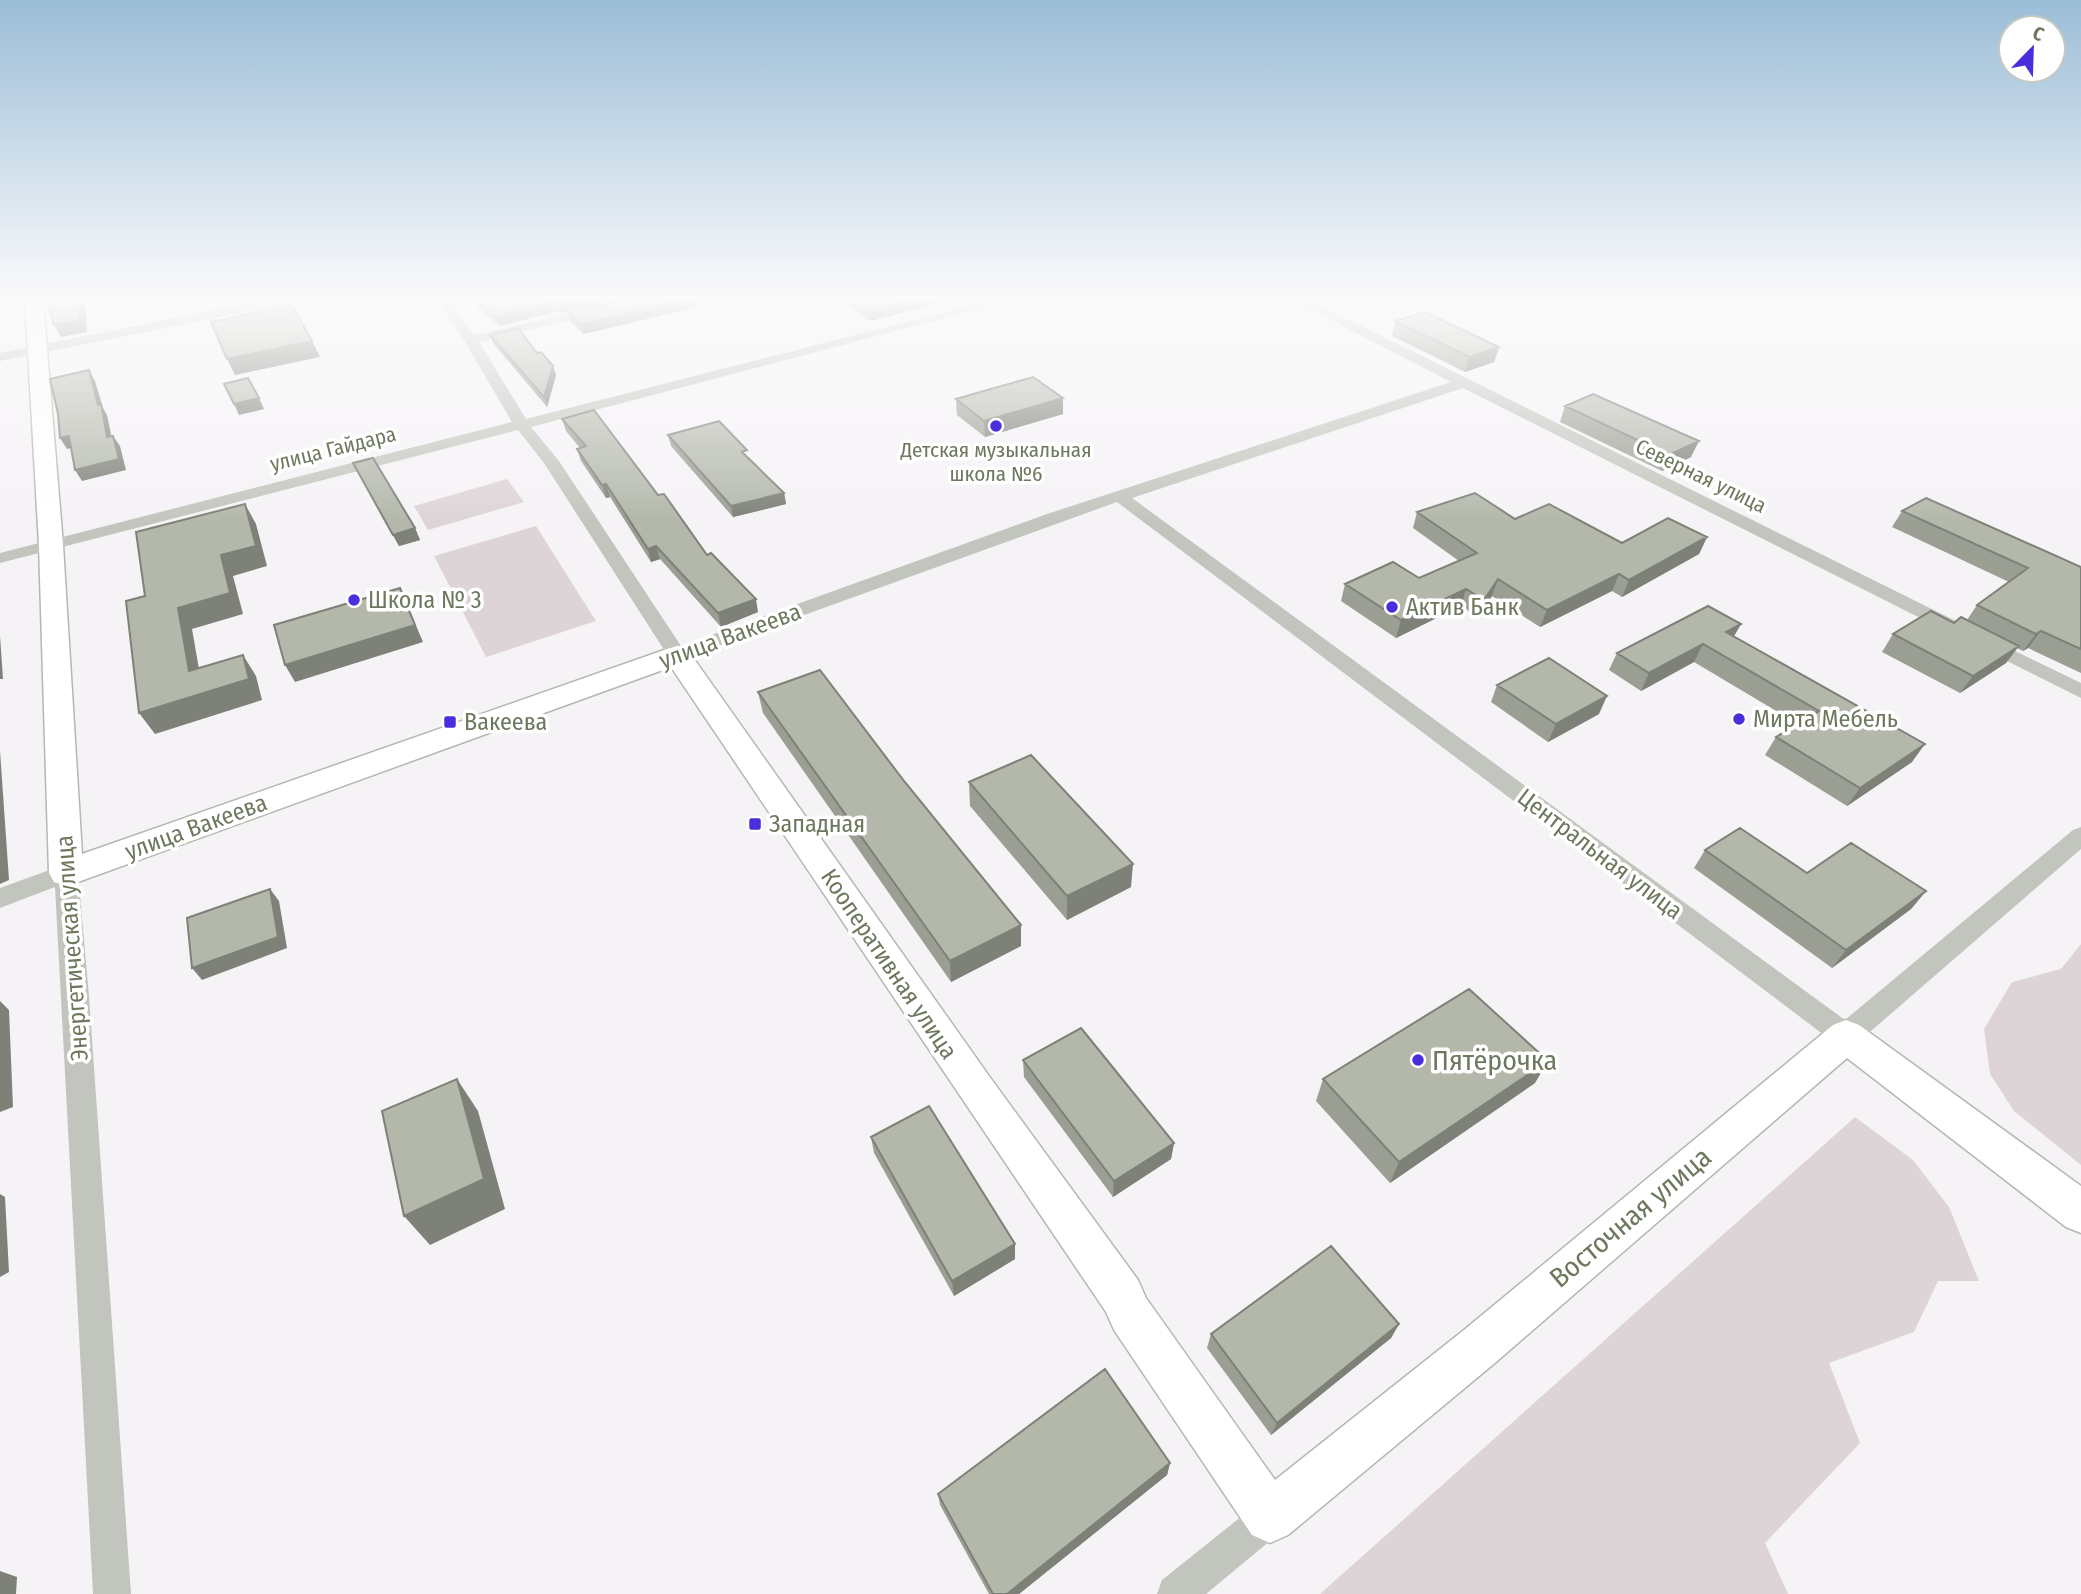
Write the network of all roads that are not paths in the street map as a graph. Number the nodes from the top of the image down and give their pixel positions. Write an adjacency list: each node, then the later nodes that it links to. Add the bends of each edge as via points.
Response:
1 (39, 375): 8 (street, Энергетическая улица)
2 (492, 375): 6 (street, Кооперативная улица)
3 (712, 375): 6 (street, улица Гайдара)
4 (1448, 375): 5 (street, Северная улица)
5 (1463, 383): 7 (street, улица Вакеева); 11 (street, Северная улица)
6 (521, 424): 8 (street, улица Гайдара); 10 (street, Кооперативная улица, via 551,461)
7 (1119, 496): 10 (street, улица Вакеева); 15 (street, Центральная улица)
8 (51, 545): 9 (street, улица Гайдара); 13 (street, Энергетическая улица)
9 (0, 558)
10 (677, 655): 13 (street, улица Вакеева); 17 (street, Кооперативная улица)
11 (2081, 691)
12 (2081, 836): 15 (street, Восточная улица)
13 (66, 873): 14 (street, улица Вакеева); 18 (street, Энергетическая улица)
14 (0, 898)
15 (1846, 1036): 16 (street, Центральная улица); 17 (street, Восточная улица)
16 (2081, 1212)
17 (1270, 1517): 19 (street, Восточная улица)
18 (112, 1594)
19 (1176, 1594)

